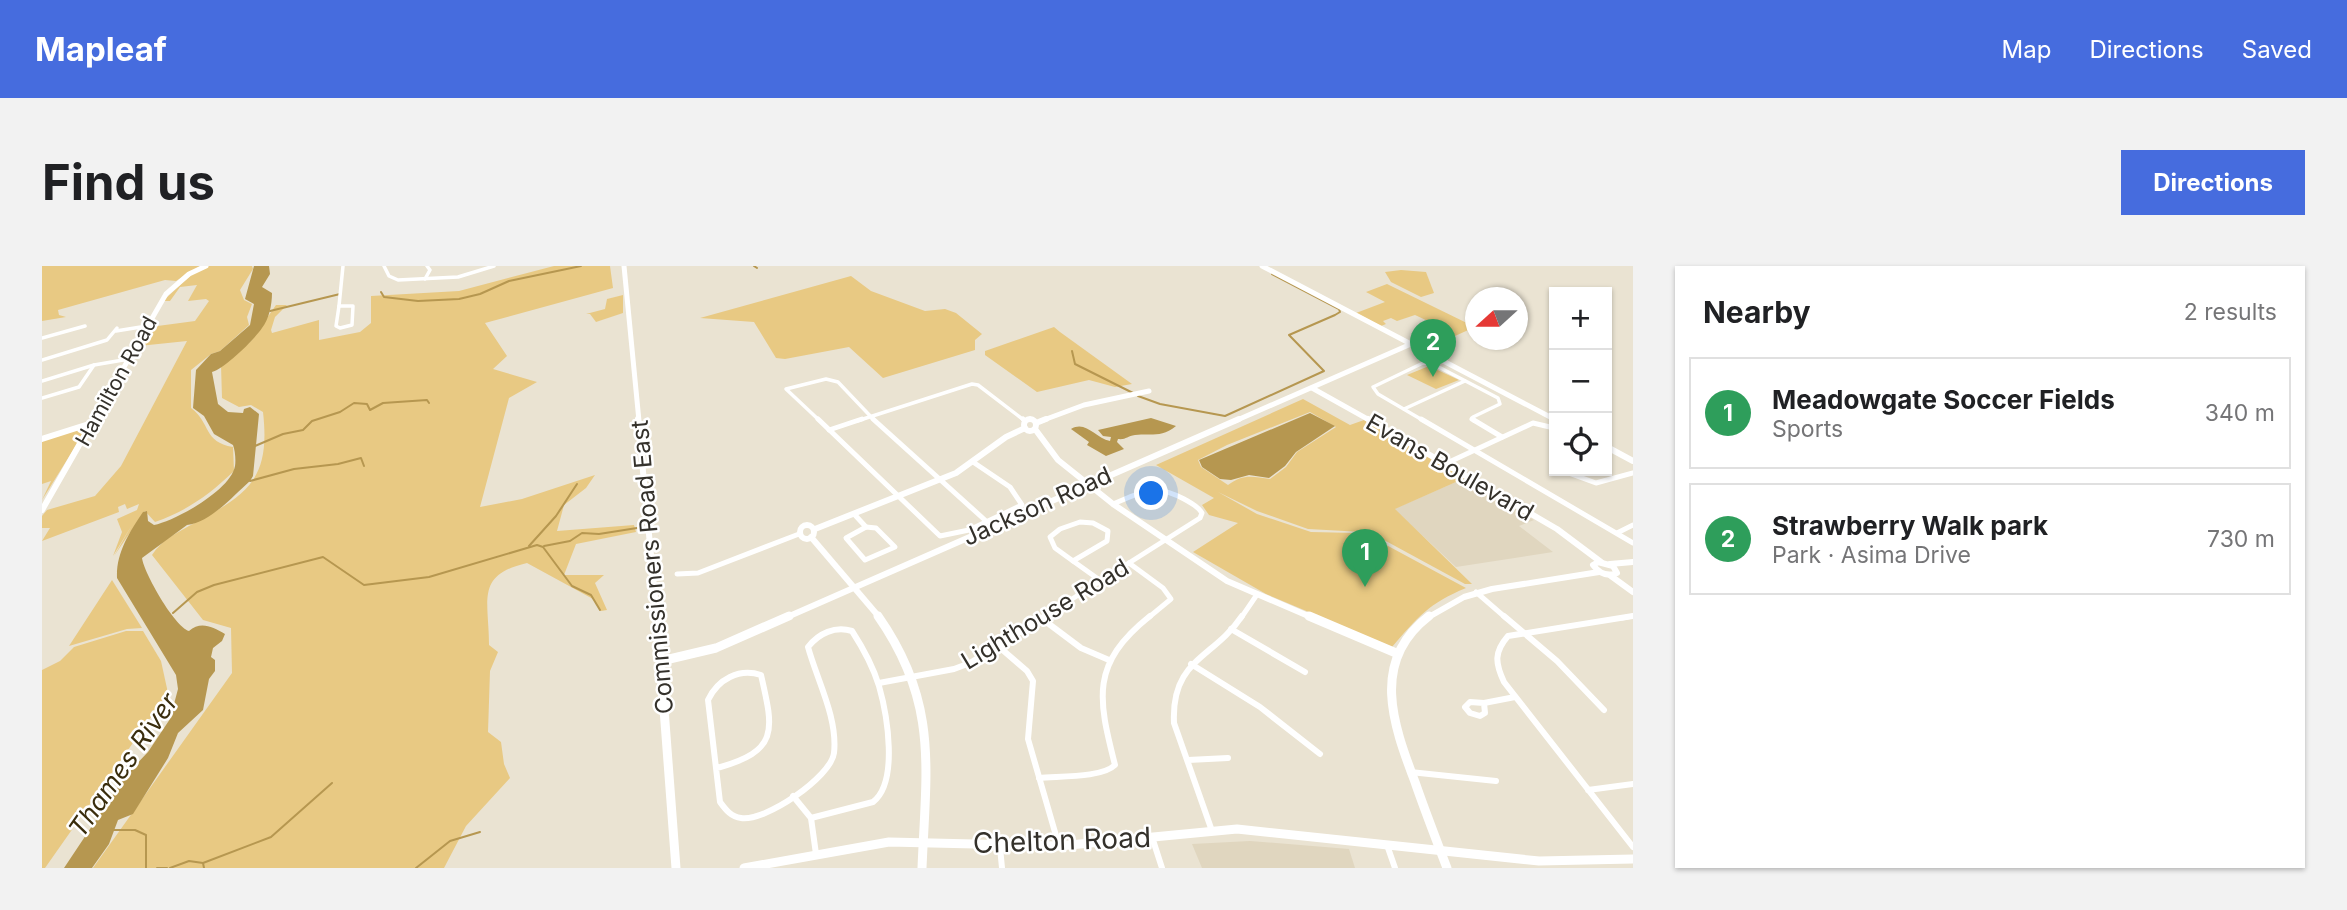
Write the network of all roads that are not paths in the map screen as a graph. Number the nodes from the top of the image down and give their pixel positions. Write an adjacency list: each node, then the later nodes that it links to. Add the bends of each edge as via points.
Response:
1 (205, 266): 14 (main road, Hamilton Road, via 174,285)
2 (343, 266): 11 (street)
3 (384, 266): 10 (street, via 393,279)
4 (427, 266): 10 (street, via 430,271)
5 (471, 266): 9 (street)
6 (494, 266): 9 (street)
7 (624, 266): 76 (main road, Commissioners Road East)
8 (1262, 266): 17 (main road)
9 (476, 272): 10 (street)
10 (425, 279)
11 (342, 297): 12 (street)
12 (338, 306): 12 (street, via 337,328 352,325 354,306)
13 (85, 326): 16 (street)
14 (147, 326): 18 (main road, Hamilton Road); 19 (street, via 116,329 99,343)
15 (42, 330): 16 (street)
16 (44, 338)
17 (1411, 344): 23 (main road, Jackson Road); 28 (main road)
18 (129, 359): 20 (street); 29 (main road, Hamilton Road)
19 (42, 360)
20 (94, 365): 21 (street); 25 (street, via 79,387)
21 (42, 381)
22 (1465, 381): 26 (street); 26 (street, via 1423,363 1373,387); 34 (street, via 1498,398 1500,404 1472,420)
23 (1312, 388): 40 (main road, Evans Boulevard); 44 (main road, Jackson Road)
24 (1149, 391): 31 (main road, via 1084,405)
25 (42, 398)
26 (1404, 409): 36 (street)
27 (869, 416): 30 (street, via 972,384); 33 (street); 33 (street, via 831,379 786,389); 43 (street)
28 (1549, 416)
29 (92, 423): 35 (main road); 46 (main road, Hamilton Road)
30 (1025, 424): 31 (main road); 39 (main road)
31 (1036, 426): 44 (main road, via 1058,460)
32 (1549, 427): 34 (street, via 1533,423)
33 (829, 430): 45 (street)
34 (1502, 437): 36 (street)
35 (42, 439)
36 (1475, 450): 40 (street); 54 (street)
37 (1612, 450): 38 (main road)
38 (1633, 461)
39 (973, 462): 43 (main road); 50 (street, via 1023,501)
40 (1447, 463): 61 (main road, Evans Boulevard, via 1557,529)
41 (1633, 472): 42 (street, via 1596,485)
42 (1572, 476)
43 (940, 479): 45 (main road); 50 (street)
44 (1088, 484): 47 (main road); 65 (main road, Jackson Road)
45 (898, 496): 49 (main road); 50 (street, via 940,536)
46 (45, 502): 48 (main road, Hamilton Road)
47 (1113, 504): 56 (main road); 56 (street, via 1150,487 1162,487 1199,508 1200,518)
48 (42, 510)
49 (854, 514): 52 (street); 53 (main road)
50 (986, 521)
51 (1633, 525): 54 (street)
52 (866, 527): 52 (street, via 876,528 895,547 865,560 846,538)
53 (813, 533): 55 (main road); 55 (main road, via 802,527); 65 (main road)
54 (1617, 533): 57 (street)
55 (799, 534): 63 (street, via 698,573)
56 (1164, 540): 60 (street, Lighthouse Road); 68 (main road)
57 (1633, 543)
58 (1073, 561): 58 (street, via 1055,548 1052,533 1082,520 1108,531 1107,541); 64 (street)
59 (1633, 562): 62 (main road)
60 (1129, 563): 64 (street, Lighthouse Road); 75 (street, via 1171,599 1130,631)
61 (1598, 567): 62 (main road); 62 (main road, Evans Boulevard); 66 (main road)
62 (1616, 571): 67 (main road)
63 (677, 574)
64 (1101, 581): 70 (street, Lighthouse Road)
65 (855, 586): 76 (main road, Jackson Road, via 716,648); 79 (main road, via 892,633)
66 (1476, 592): 72 (street); 74 (main road, via 1446,603 1413,630)
67 (1633, 592)
68 (1256, 596): 71 (street); 74 (main road)
69 (1633, 616): 72 (street)
70 (1041, 618): 73 (street, Lighthouse Road); 75 (street, via 1081,648)
71 (1231, 629): 77 (street); 78 (street)
72 (1524, 633): 81 (street, via 1508,636 1496,657 1504,682); 83 (street)
73 (998, 646): 79 (street, Lighthouse Road, via 954,669); 89 (street, via 1033,681 1028,739)
74 (1396, 653): 88 (main road, via 1391,710)
75 (1109, 660): 89 (street, via 1101,695 1102,715 1115,765 1099,773)
76 (661, 662): 105 (main road, Commissioners Road East)
77 (1191, 664): 84 (street, via 1259,707); 86 (street, via 1182,674 1173,704 1174,723)
78 (1305, 672)
79 (914, 676): 80 (street, Lighthouse Road); 97 (main road, via 927,751)
80 (879, 683): 93 (street, via 852,631 839,629 810,643 834,757 824,773); 94 (street, via 887,721 887,779 881,796)
81 (1515, 697): 82 (street); 92 (street)
82 (1484, 703)
83 (1604, 710)
84 (1320, 754)
85 (1228, 758): 86 (street)
86 (1188, 760): 95 (street)
87 (717, 768): 87 (street, via 708,701 711,689 745,671 756,672 761,675 771,729 765,745 753,756); 93 (street, via 720,802 736,817 760,817)
88 (1410, 772): 90 (street); 102 (main road)
89 (1039, 778): 99 (street)
90 (1496, 780)
91 (1633, 784): 92 (street)
92 (1588, 790): 101 (street)
93 (793, 796): 94 (street)
94 (811, 818): 103 (street)
95 (1212, 831): 96 (main road, Chelton Road); 98 (main road, Chelton Road, via 1277,832)
96 (1152, 837): 99 (main road, Chelton Road); 109 (street)
97 (923, 843): 100 (main road, Chelton Road); 103 (main road, Chelton Road, via 889,842); 107 (main road)
98 (1387, 844): 102 (main road, Chelton Road); 110 (street)
99 (1059, 846): 100 (main road, Chelton Road)
100 (1000, 847): 108 (street)
101 (1633, 847)
102 (1440, 850): 104 (main road, Chelton Road, via 1539,861); 111 (main road)
103 (816, 854): 106 (main road, Chelton Road)
104 (1633, 859)
105 (676, 868)
106 (744, 868)
107 (922, 868)
108 (1002, 868)
109 (1162, 868)
110 (1395, 868)
111 (1447, 868)

